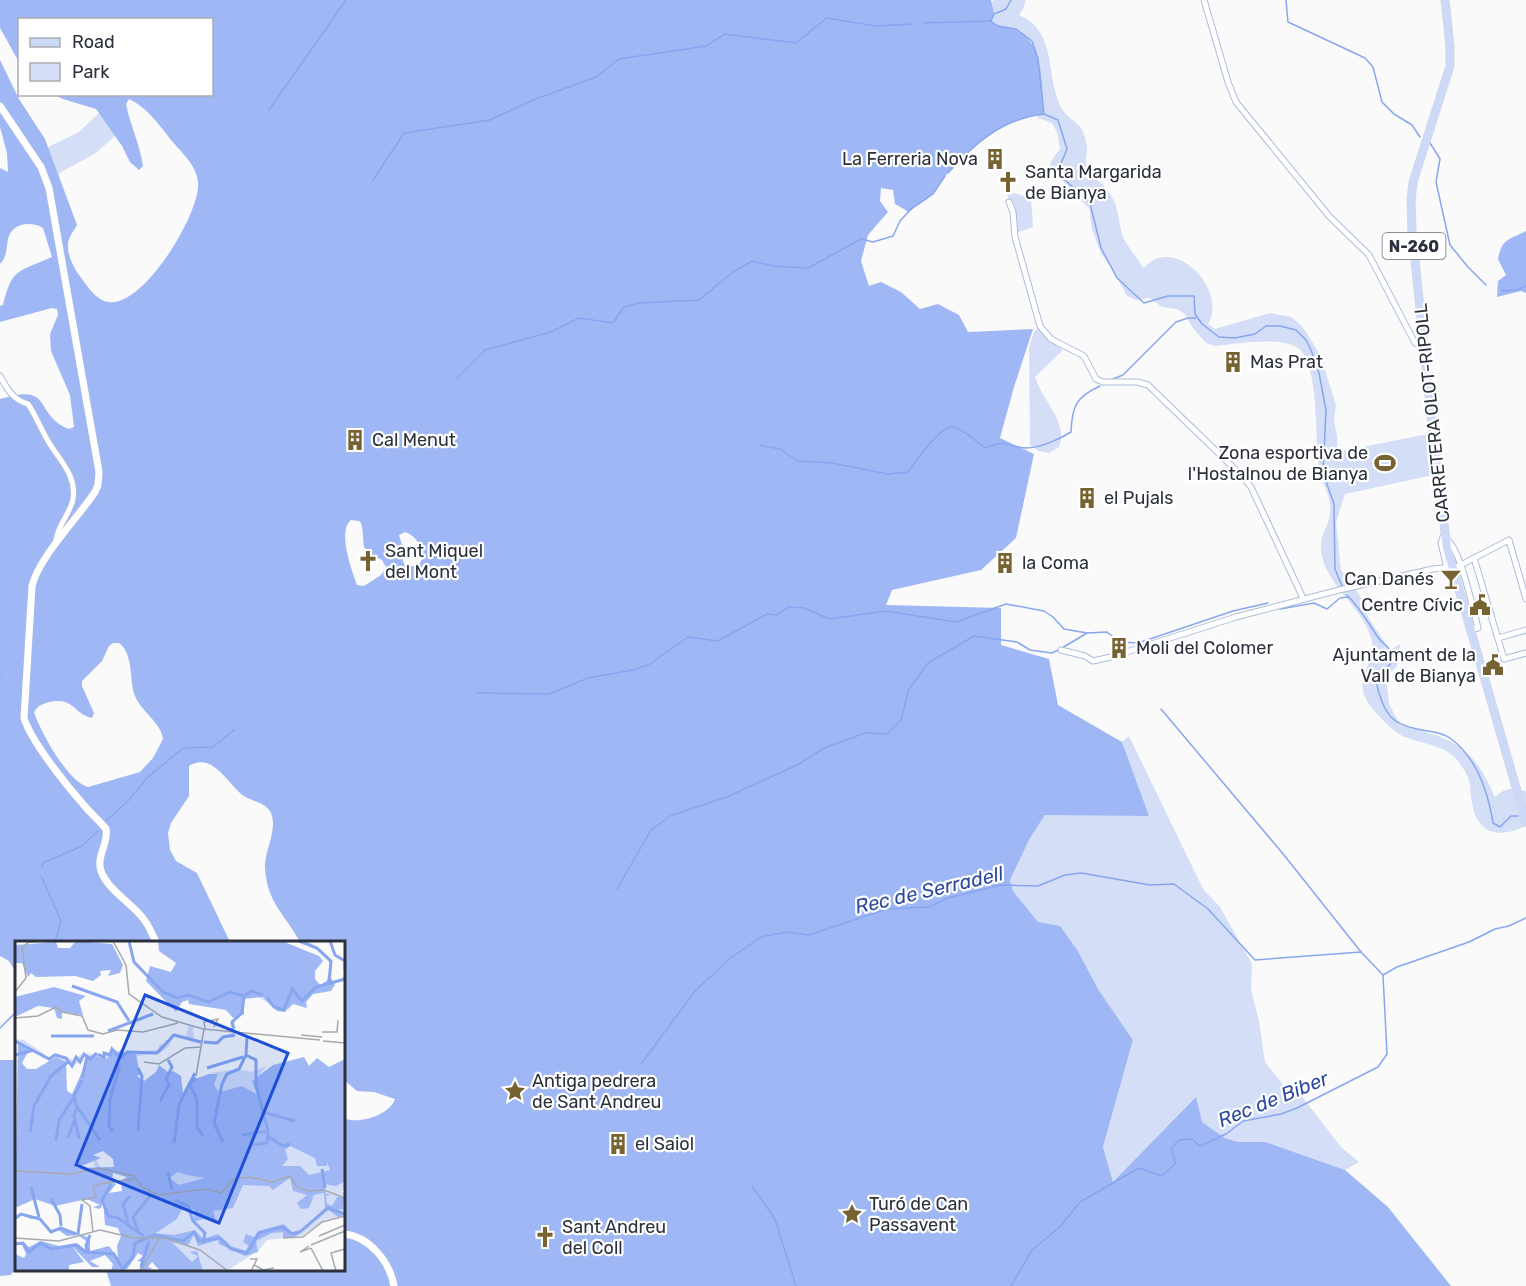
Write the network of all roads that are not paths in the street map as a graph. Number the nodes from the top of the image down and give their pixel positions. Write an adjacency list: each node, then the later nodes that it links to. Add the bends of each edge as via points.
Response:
1 (1204, 0): 5 (street, via 1236,102 1329,216 1369,255 1415,343)
2 (1445, 0): 5 (main road, CARRETERA OLOT-RIPOLL / N-260, via 1450,66 1416,171 1411,201)
3 (0, 106): 8 (main road, via 40,166 49,188 99,472 95,492)
4 (1009, 202): 15 (street, via 1040,326 1051,339 1084,356 1096,379 1148,386 1241,476 1251,487)
5 (1424, 345): 7 (main road, CARRETERA OLOT-RIPOLL / N-260)
6 (0, 376): 8 (street, via 19,402 28,404 73,478 72,506 57,531)
7 (1445, 530): 11 (main road, CARRETERA OLOT-RIPOLL / N-260); 11 (street, via 1441,543)
8 (55, 546): 23 (main road, via 37,571 32,586 24,718 32,736 73,792 106,829 100,860 102,873 144,919)
9 (1474, 558): 10 (street); 13 (street, via 1509,540); 19 (street)
10 (1468, 561): 11 (street); 12 (street)
11 (1452, 565): 12 (street); 12 (street); 15 (street); 17 (main road, CARRETERA OLOT-RIPOLL / N-260)
12 (1461, 566): 17 (street, via 1478,628)
13 (1519, 575): 14 (street); 16 (street)
14 (1526, 579)
15 (1303, 598): 20 (street, via 1093,661)
16 (1526, 599)
17 (1470, 630): 22 (main road, CARRETERA OLOT-RIPOLL / N-260)
18 (1526, 630): 19 (street)
19 (1497, 638): 21 (street, via 1504,659)
20 (1060, 650)
21 (1526, 653)
22 (1526, 822)
23 (155, 940)
24 (345, 1234): 25 (main road, via 358,1237 377,1253 390,1271)
25 (394, 1286)

